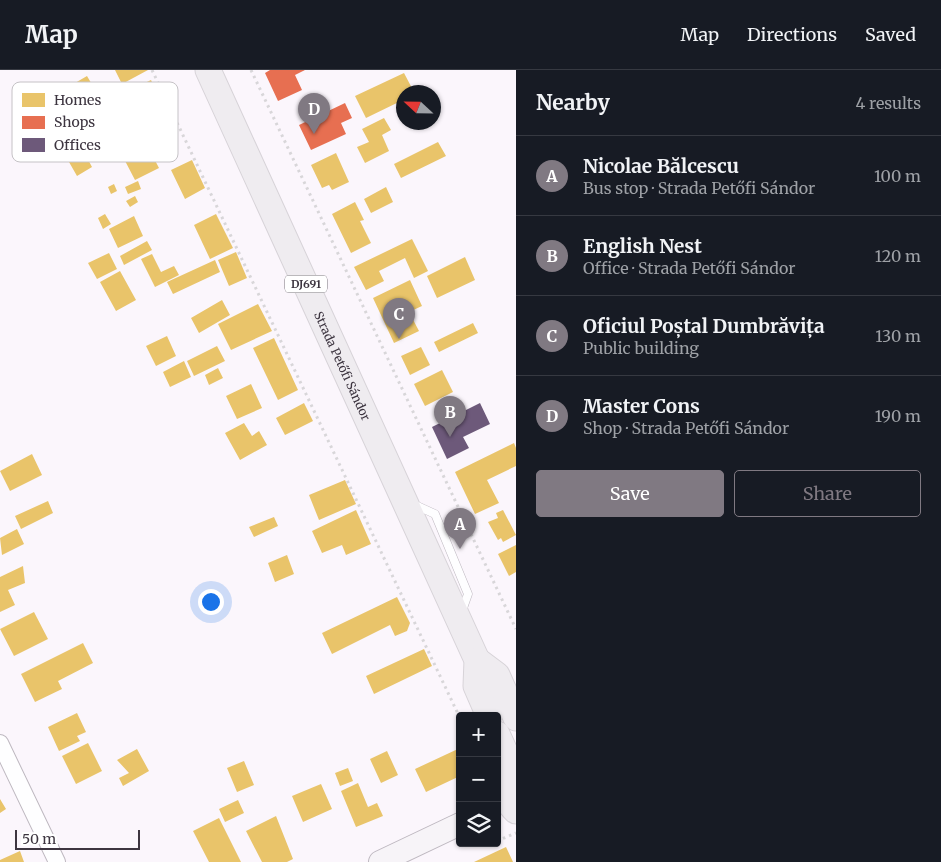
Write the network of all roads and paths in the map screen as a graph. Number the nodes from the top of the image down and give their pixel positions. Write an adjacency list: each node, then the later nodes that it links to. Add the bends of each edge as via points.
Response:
1 (152, 70): 4 (path)
2 (208, 70): 7 (main road, Strada Petőfi Sándor / DJ691)
3 (251, 70): 6 (path)
4 (158, 82)
5 (178, 125): 8 (path)
6 (516, 628)
7 (477, 660): 9 (main road, Strada Petőfi Sándor / DJ691, via 476,686); 10 (main road, Strada Petőfi Sándor / DJ691, via 497,675)
8 (457, 712)
9 (487, 712)
10 (516, 718)
11 (501, 741): 13 (main road)
12 (0, 743): 17 (street)
13 (514, 765): 14 (main road, via 505,778)
14 (508, 809): 16 (path)
15 (456, 826): 18 (street)
16 (501, 829)
17 (57, 862)
18 (380, 862)

